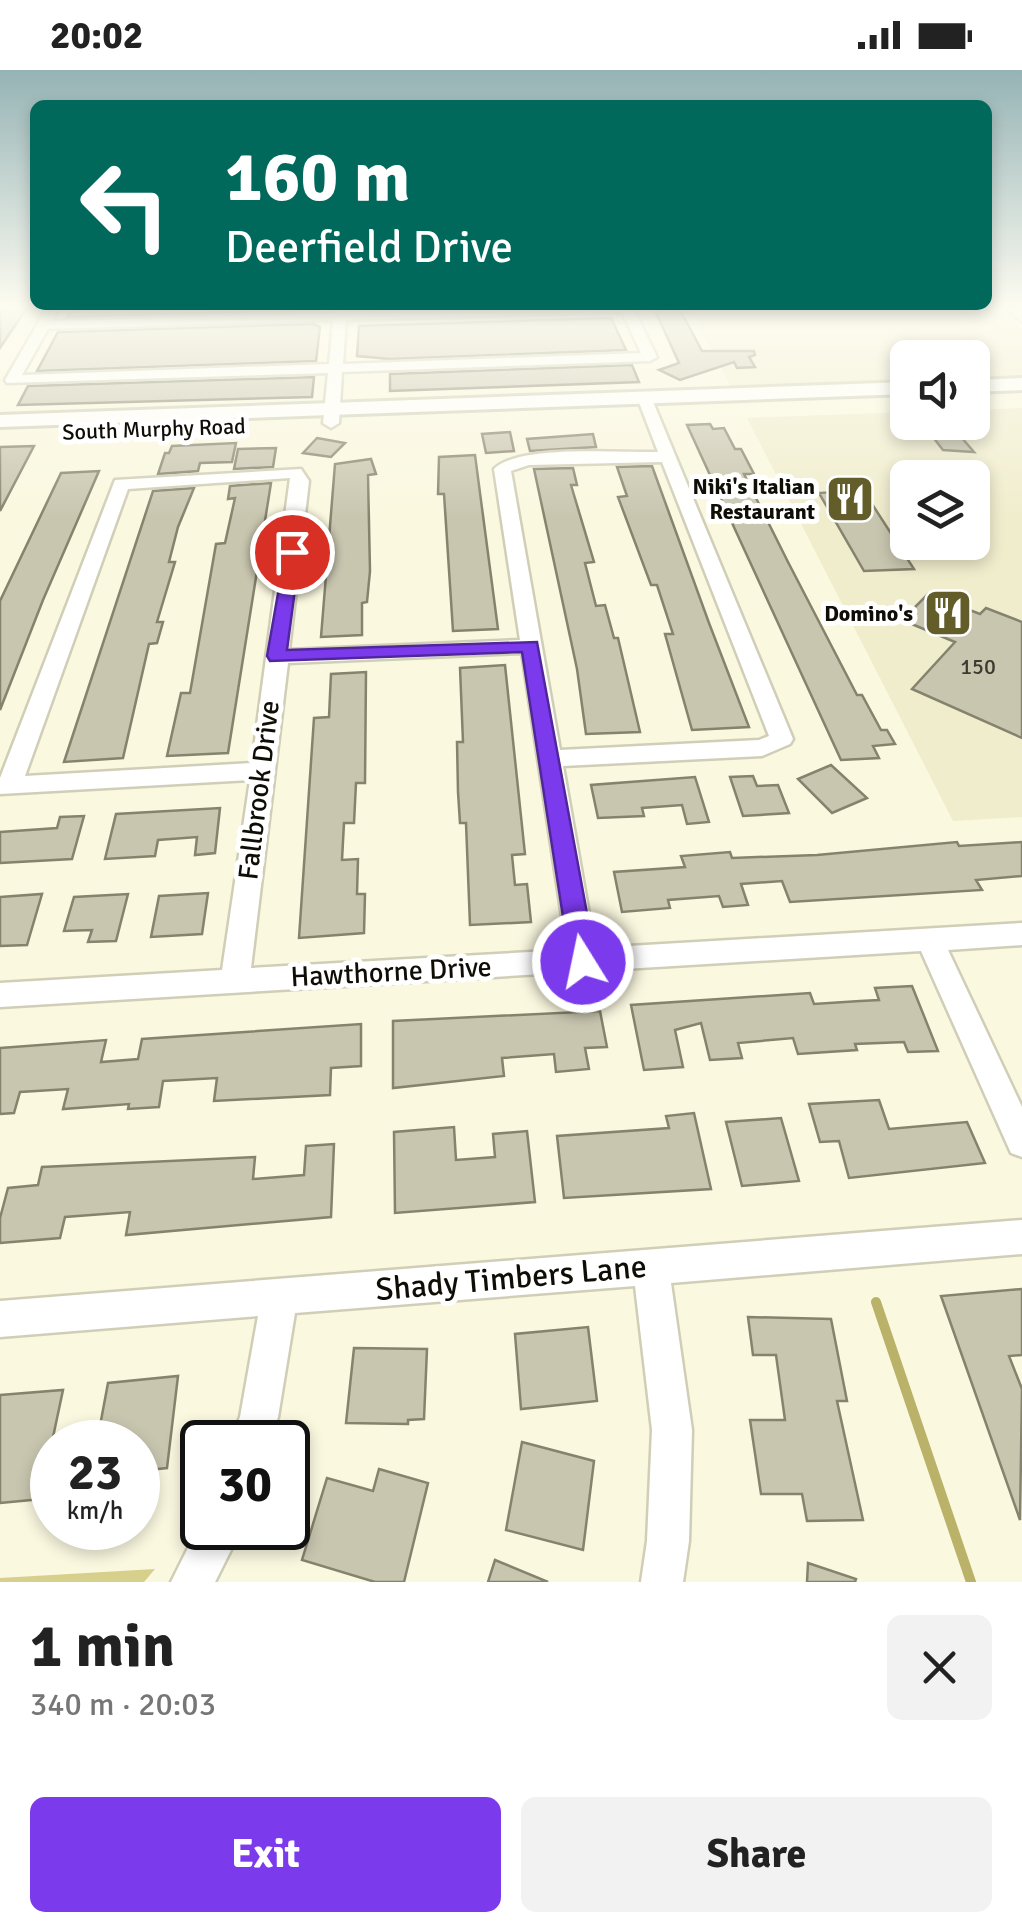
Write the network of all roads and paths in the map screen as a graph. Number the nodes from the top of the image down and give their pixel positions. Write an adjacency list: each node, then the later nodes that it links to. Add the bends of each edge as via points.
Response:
1 (14, 377): 2 (street)
2 (105, 377)
3 (335, 377): 12 (street)
4 (1022, 384): 5 (main road)
5 (990, 385)
6 (890, 390): 7 (main road, South Murphy Road)
7 (828, 398): 10 (main road, South Murphy Road); 11 (main road, South Murphy Road)
8 (1022, 399): 9 (main road)
9 (990, 400)
10 (890, 402)
11 (648, 405): 12 (main road, South Murphy Road); 15 (street)
12 (332, 416): 13 (main road, South Murphy Road); 14 (main road, South Murphy Road)
13 (0, 421)
14 (0, 434)
15 (670, 457): 16 (street, via 512,463 501,474); 18 (street, via 782,739 762,748)
16 (530, 646): 17 (street); 18 (street)
17 (276, 656): 19 (street, Fallbrook Drive); 20 (street, Fallbrook Drive, via 302,482 295,473 121,484)
18 (548, 759): 23 (street)
19 (261, 770): 20 (street); 24 (street, Fallbrook Drive)
20 (4, 786)
21 (1022, 934): 22 (street, Hawthorne Drive)
22 (930, 940): 23 (street, Hawthorne Drive); 26 (street)
23 (583, 962): 24 (street, Hawthorne Drive)
24 (235, 981): 25 (street, Hawthorne Drive)
25 (0, 995)
26 (1022, 1142)
27 (1022, 1238): 28 (street, Shady Timbers Lane)
28 (651, 1267): 29 (street, Shady Timbers Lane); 34 (street, via 672,1430)
29 (280, 1296): 30 (street, Shady Timbers Lane); 31 (street)
30 (0, 1319)
31 (258, 1420)
32 (209, 1550): 33 (street)
33 (192, 1582)
34 (662, 1582)

